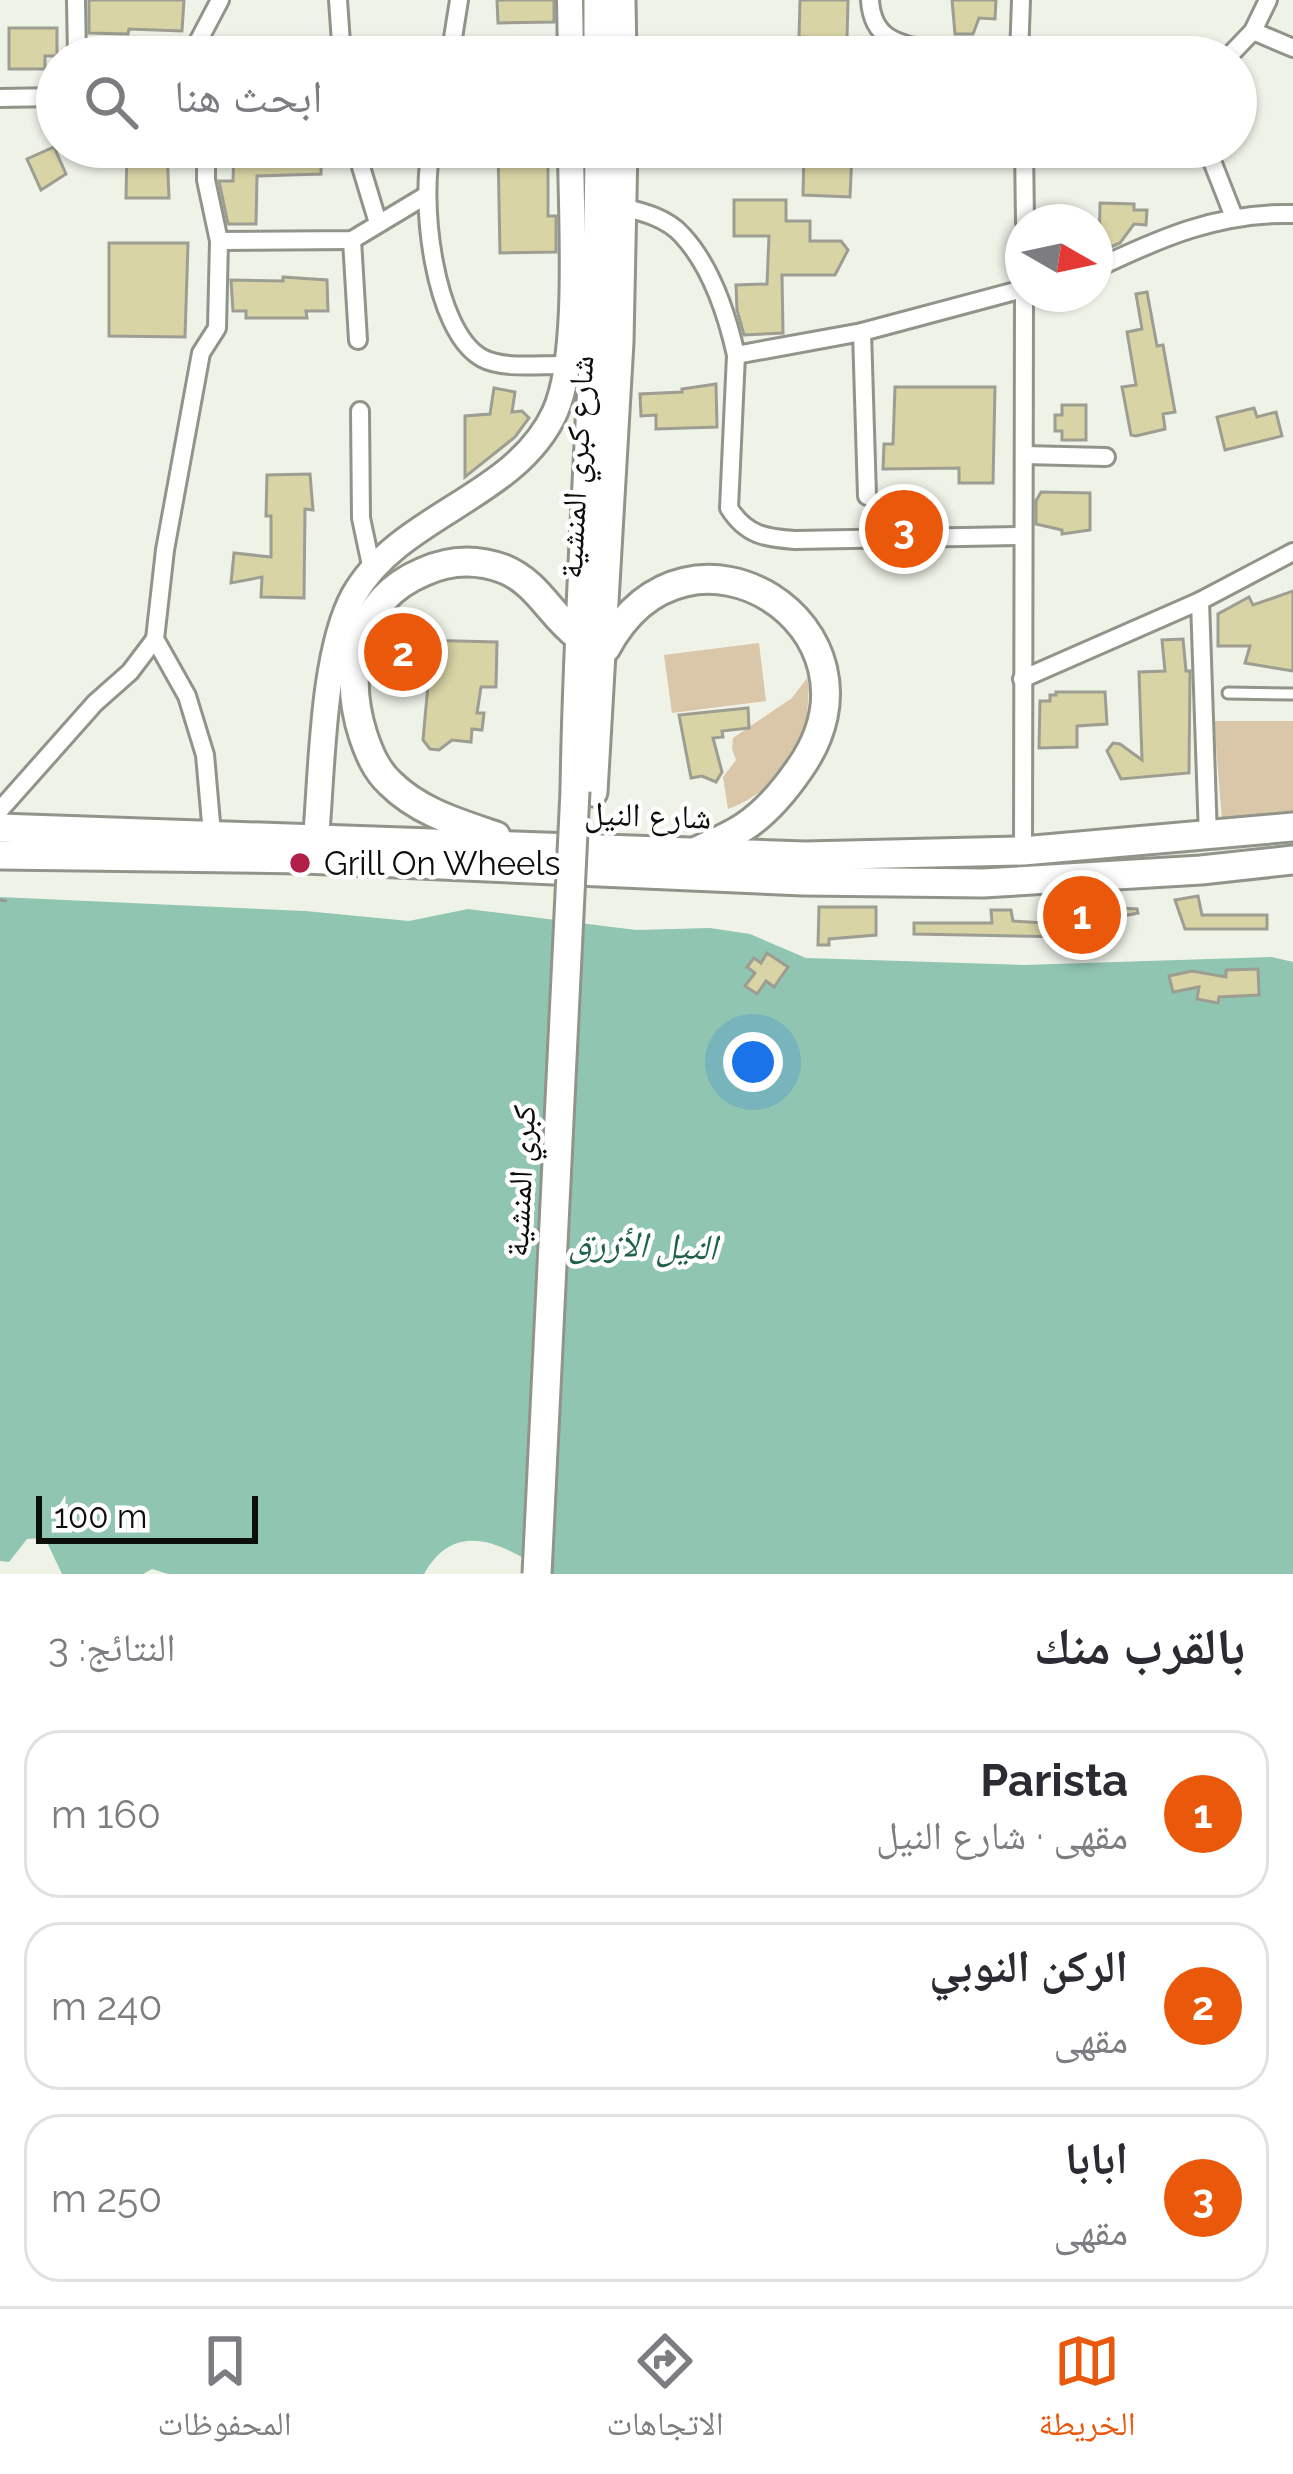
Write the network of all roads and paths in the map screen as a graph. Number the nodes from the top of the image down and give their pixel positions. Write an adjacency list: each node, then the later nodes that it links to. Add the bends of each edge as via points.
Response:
1 (76, 0): 12 (street)
2 (220, 0): 13 (street)
3 (338, 0): 14 (street)
4 (459, 0): 15 (street)
5 (571, 0): 16 (street)
6 (598, 0): 17 (main road)
7 (622, 0): 18 (main road)
8 (870, 0): 19 (street)
9 (1021, 0): 20 (street)
10 (1268, 0): 11 (street)
11 (1253, 31): 21 (street); 22 (street)
12 (77, 36)
13 (201, 36)
14 (341, 36)
15 (453, 36)
16 (571, 36)
17 (598, 36)
18 (622, 36)
19 (886, 36)
20 (1022, 36)
21 (1248, 36)
22 (1293, 48)
23 (0, 98): 24 (street)
24 (36, 98)
25 (206, 168): 40 (street)
26 (361, 168): 38 (street)
27 (429, 168): 33 (street)
28 (571, 168): 47 (street)
29 (599, 168): 56 (main road, شارع كبري المنشية)
30 (623, 168): 35 (main road, شارع كبري المنشية)
31 (1024, 168): 34 (street)
32 (1216, 168): 37 (street)
33 (425, 196): 38 (street); 47 (street, via 444,309 478,356)
34 (1025, 204)
35 (622, 207): 46 (street, via 682,234 727,316); 58 (main road, شارع كبري المنشية)
36 (1293, 214): 37 (street)
37 (1234, 217): 41 (street)
38 (378, 223): 39 (street)
39 (352, 240): 40 (street); 45 (street)
40 (219, 241): 57 (street, via 217,328 201,353)
41 (1113, 260)
42 (1005, 297): 44 (street)
43 (1024, 312): 49 (street)
44 (862, 332): 46 (street); 51 (street)
45 (358, 340)
46 (736, 355): 52 (street, via 729,508 748,531 796,540)
47 (567, 365): 54 (street, via 557,407 533,448)
48 (360, 411): 54 (street, via 361,518)
49 (1024, 455): 50 (street); 52 (street)
50 (1106, 457)
51 (867, 496)
52 (1023, 536): 59 (street)
53 (1293, 552): 55 (street)
54 (372, 570): 68 (street, via 342,627)
55 (1200, 601): 59 (street); 67 (street)
56 (578, 636): 62 (main road, شارع كبري المنشية); 69 (main road, via 524,580 462,562 424,571 389,592 357,647 360,725 385,779 429,811)
57 (155, 639): 63 (street); 66 (street, via 187,696 205,755)
58 (601, 657): 62 (main road, شارع كبري المنشية); 71 (main road, via 642,602 697,579 755,587 790,611 814,643 826,698 807,759 770,806)
59 (1022, 679): 70 (street)
60 (1228, 693): 61 (lane)
61 (1293, 694)
62 (584, 791): 76 (main road, كبري المنشية, bridge); 77 (main road, كبري المنشية)
63 (0, 810)
64 (1293, 827): 67 (main road, شارع النيل)
65 (0, 828): 66 (main road, شارع النيل)
66 (212, 834): 68 (main road, شارع النيل)
67 (1208, 837): 70 (main road, شارع النيل)
68 (316, 838): 69 (main road, شارع النيل)
69 (529, 846): 71 (main road, شارع النيل)
70 (1023, 851): 71 (main road, شارع النيل)
71 (693, 853)
72 (0, 855): 73 (main road, شارع النيل, via 964,883)
73 (1293, 860)
74 (0, 900): 75 (path)
75 (7, 901)
76 (537, 1574)
77 (554, 1574)

